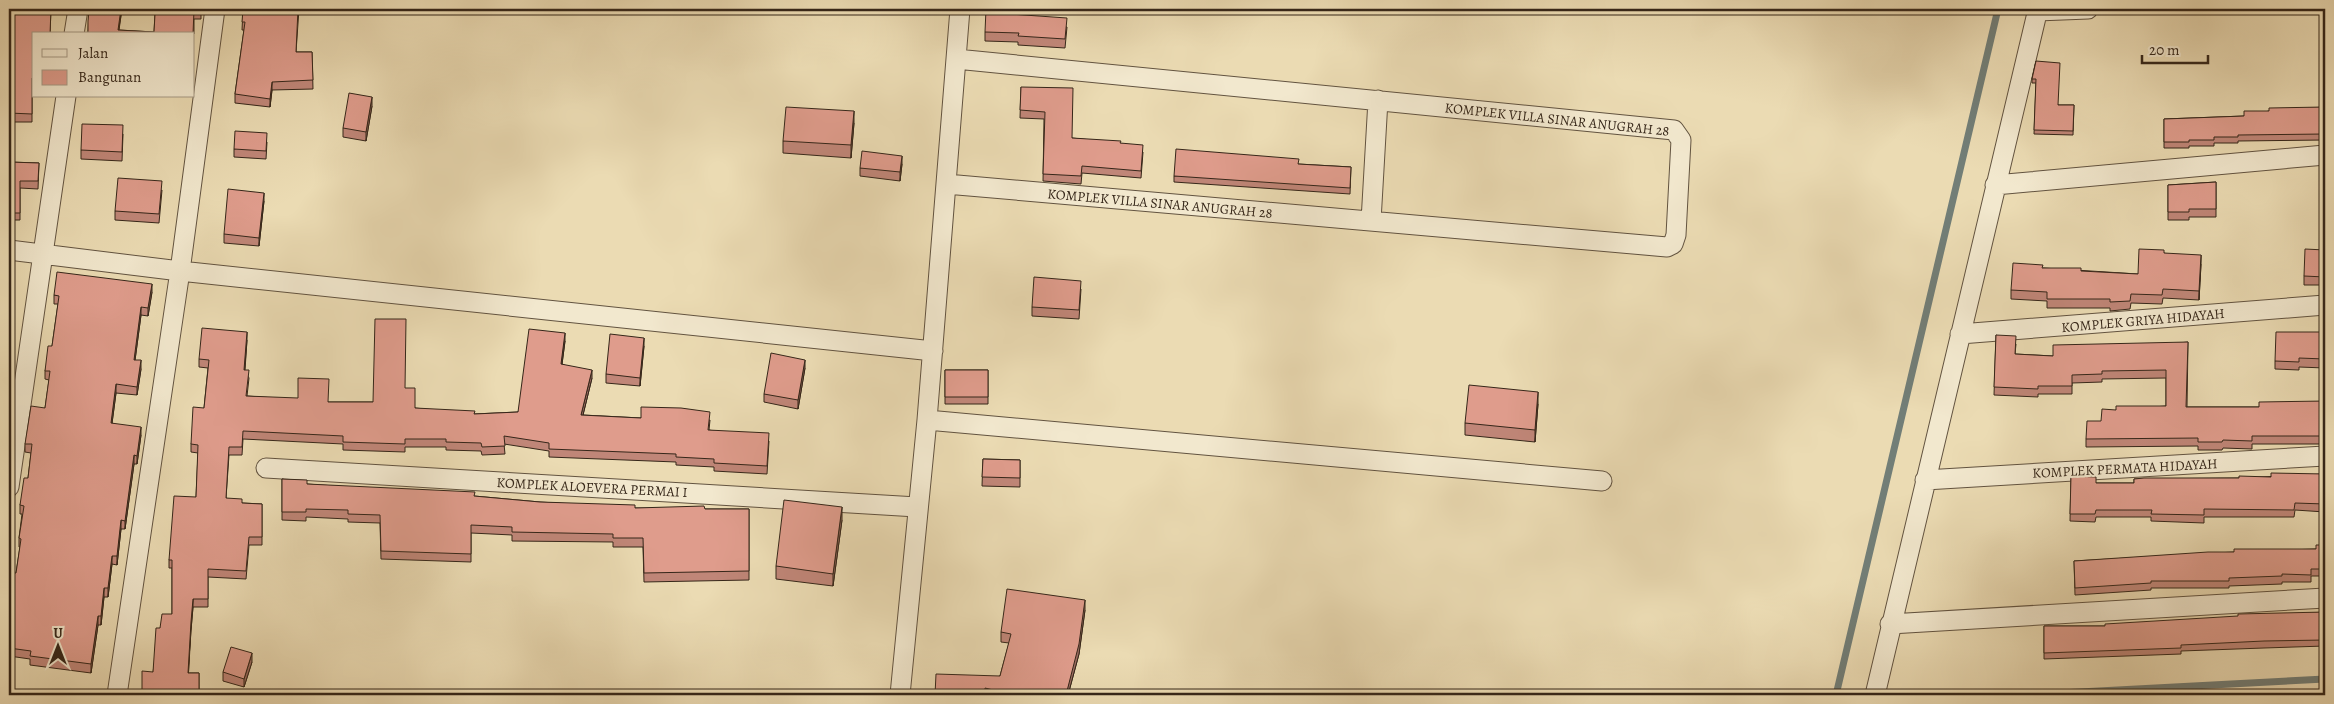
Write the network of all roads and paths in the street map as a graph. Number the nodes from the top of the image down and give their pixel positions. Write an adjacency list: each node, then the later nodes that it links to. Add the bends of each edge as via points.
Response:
1 (78, 9): 6 (street)
2 (215, 9): 16 (street)
3 (960, 9): 7 (street)
4 (2088, 9): 5 (street)
5 (2038, 10): 12 (street)
6 (74, 32)
7 (956, 59): 9 (street, KOMPLEK VILLA SINAR ANUGRAH 28); 11 (street)
8 (66, 98): 15 (street)
9 (1378, 100): 13 (street); 13 (street, KOMPLEK VILLA SINAR ANUGRAH 28, via 1674,130 1681,140 1676,235 1673,244 1667,247)
10 (2325, 155): 12 (street)
11 (946, 184): 13 (street, KOMPLEK VILLA SINAR ANUGRAH 28); 19 (street)
12 (1996, 186): 18 (street)
13 (1371, 221)
14 (9, 250): 15 (street)
15 (44, 254): 16 (street); 25 (street)
16 (180, 271): 19 (street); 29 (street)
17 (2325, 305): 18 (street, KOMPLEK GRIYA HIDAYAH)
18 (1960, 334): 23 (street)
19 (932, 351): 20 (street)
20 (927, 420): 24 (street); 26 (street)
21 (2325, 456): 23 (street, KOMPLEK PERMATA HIDAYAH)
22 (266, 468): 26 (street, KOMPLEK ALOEVERA PERMAI I)
23 (1925, 480): 28 (street)
24 (1602, 482)
25 (9, 488)
26 (917, 507): 30 (street)
27 (2325, 598): 28 (street)
28 (1890, 624): 31 (street)
29 (117, 695)
30 (900, 695)
31 (1875, 695)

